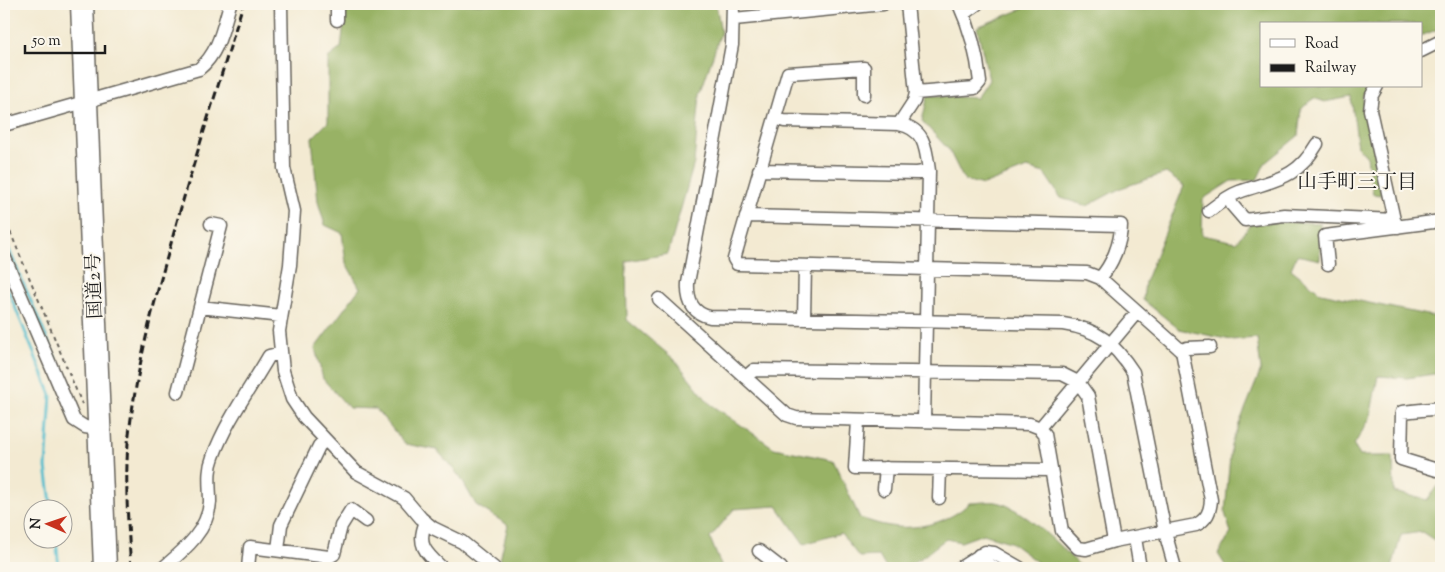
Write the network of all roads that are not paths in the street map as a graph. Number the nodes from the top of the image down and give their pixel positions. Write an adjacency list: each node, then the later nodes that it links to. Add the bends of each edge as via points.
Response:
1 (82, 4): 17 (highway, 国道2号)
2 (230, 4): 17 (street, via 217,46 209,61 199,69)
3 (282, 4): 40 (street, via 284,168 294,211 290,265)
4 (337, 4): 11 (street)
5 (733, 4): 10 (street)
6 (883, 4): 10 (street)
7 (907, 4): 15 (street)
8 (977, 4): 9 (street)
9 (961, 9): 15 (street, via 971,31 980,82 975,88)
10 (734, 19): 38 (street, via 688,283 687,294)
11 (336, 20)
12 (1441, 41): 13 (street)
13 (1422, 50)
14 (1376, 88): 30 (street, via 1370,110)
15 (916, 93): 19 (street)
16 (864, 96): 18 (street, via 864,68 788,73)
17 (85, 101): 20 (street); 55 (highway, 国道2号)
18 (776, 118): 19 (street, via 784,121); 22 (street)
19 (899, 124): 23 (street, via 910,126 920,134)
20 (4, 125)
21 (1317, 144): 24 (street, via 1307,162 1280,179)
22 (759, 170): 23 (street); 26 (street)
23 (929, 171): 27 (street)
24 (1229, 197): 25 (street); 30 (street, via 1245,220 1284,215)
25 (1209, 211)
26 (746, 216): 27 (street); 33 (street, via 734,259 737,264)
27 (928, 220): 34 (street); 35 (street, via 1121,225 1120,237 1106,272)
28 (1441, 221): 30 (street)
29 (211, 224): 37 (street, via 222,226)
30 (1396, 224): 32 (street, via 1325,236)
31 (4, 256): 55 (street, via 74,420)
32 (1328, 264)
33 (805, 266): 34 (street); 41 (street)
34 (927, 270): 35 (street, via 1087,273); 42 (street)
35 (1100, 278): 39 (street)
36 (659, 299): 43 (street)
37 (200, 307): 40 (street); 51 (street)
38 (696, 310): 41 (street, via 710,317); 43 (street)
39 (1136, 312): 44 (street); 46 (street)
40 (281, 316): 47 (street)
41 (804, 318): 42 (street)
42 (925, 321): 44 (street, via 1063,324 1085,327); 48 (street)
43 (685, 322): 49 (street)
44 (1109, 343): 50 (street); 66 (street, via 1133,372)
45 (1210, 347): 46 (street)
46 (1182, 351): 66 (street, via 1211,500 1210,511 1196,525)
47 (281, 353): 57 (street, via 292,399); 74 (street, via 269,356 214,455 208,482 208,517 190,543)
48 (924, 372): 49 (street, via 754,370); 50 (street, via 1062,374); 54 (street)
49 (746, 376): 53 (street, via 787,415)
50 (1078, 382): 56 (street); 68 (street, via 1088,396)
51 (178, 392)
52 (1441, 408): 58 (street, via 1402,412 1401,459 1438,470)
53 (858, 421): 54 (street); 59 (street, via 855,468)
54 (924, 421): 56 (street, via 1030,424)
55 (92, 428): 73 (highway, 国道2号)
56 (1040, 428): 61 (street)
57 (325, 440): 65 (street, via 356,472 404,498); 69 (street, via 280,525)
58 (1441, 467)
59 (886, 468): 60 (street); 62 (street)
60 (940, 469): 61 (street); 63 (street)
61 (1051, 470): 68 (street, via 1065,537 1078,548 1086,550)
62 (884, 489)
63 (939, 498)
64 (366, 521): 69 (street, via 351,510 341,526 334,554 328,557)
65 (426, 522): 72 (street, via 462,542); 76 (street, via 421,544)
66 (1164, 532): 67 (street); 83 (street)
67 (1135, 538): 68 (street); 82 (street)
68 (1114, 541)
69 (278, 550): 75 (street, via 250,547)
70 (759, 551): 78 (street)
71 (979, 555): 79 (street); 80 (street); 81 (street, via 994,553)
72 (477, 564): 77 (street)
73 (105, 568)
74 (163, 568)
75 (248, 568)
76 (442, 568)
77 (494, 568)
78 (781, 568)
79 (960, 568)
80 (995, 568)
81 (1020, 568)
82 (1140, 568)
83 (1175, 568)

